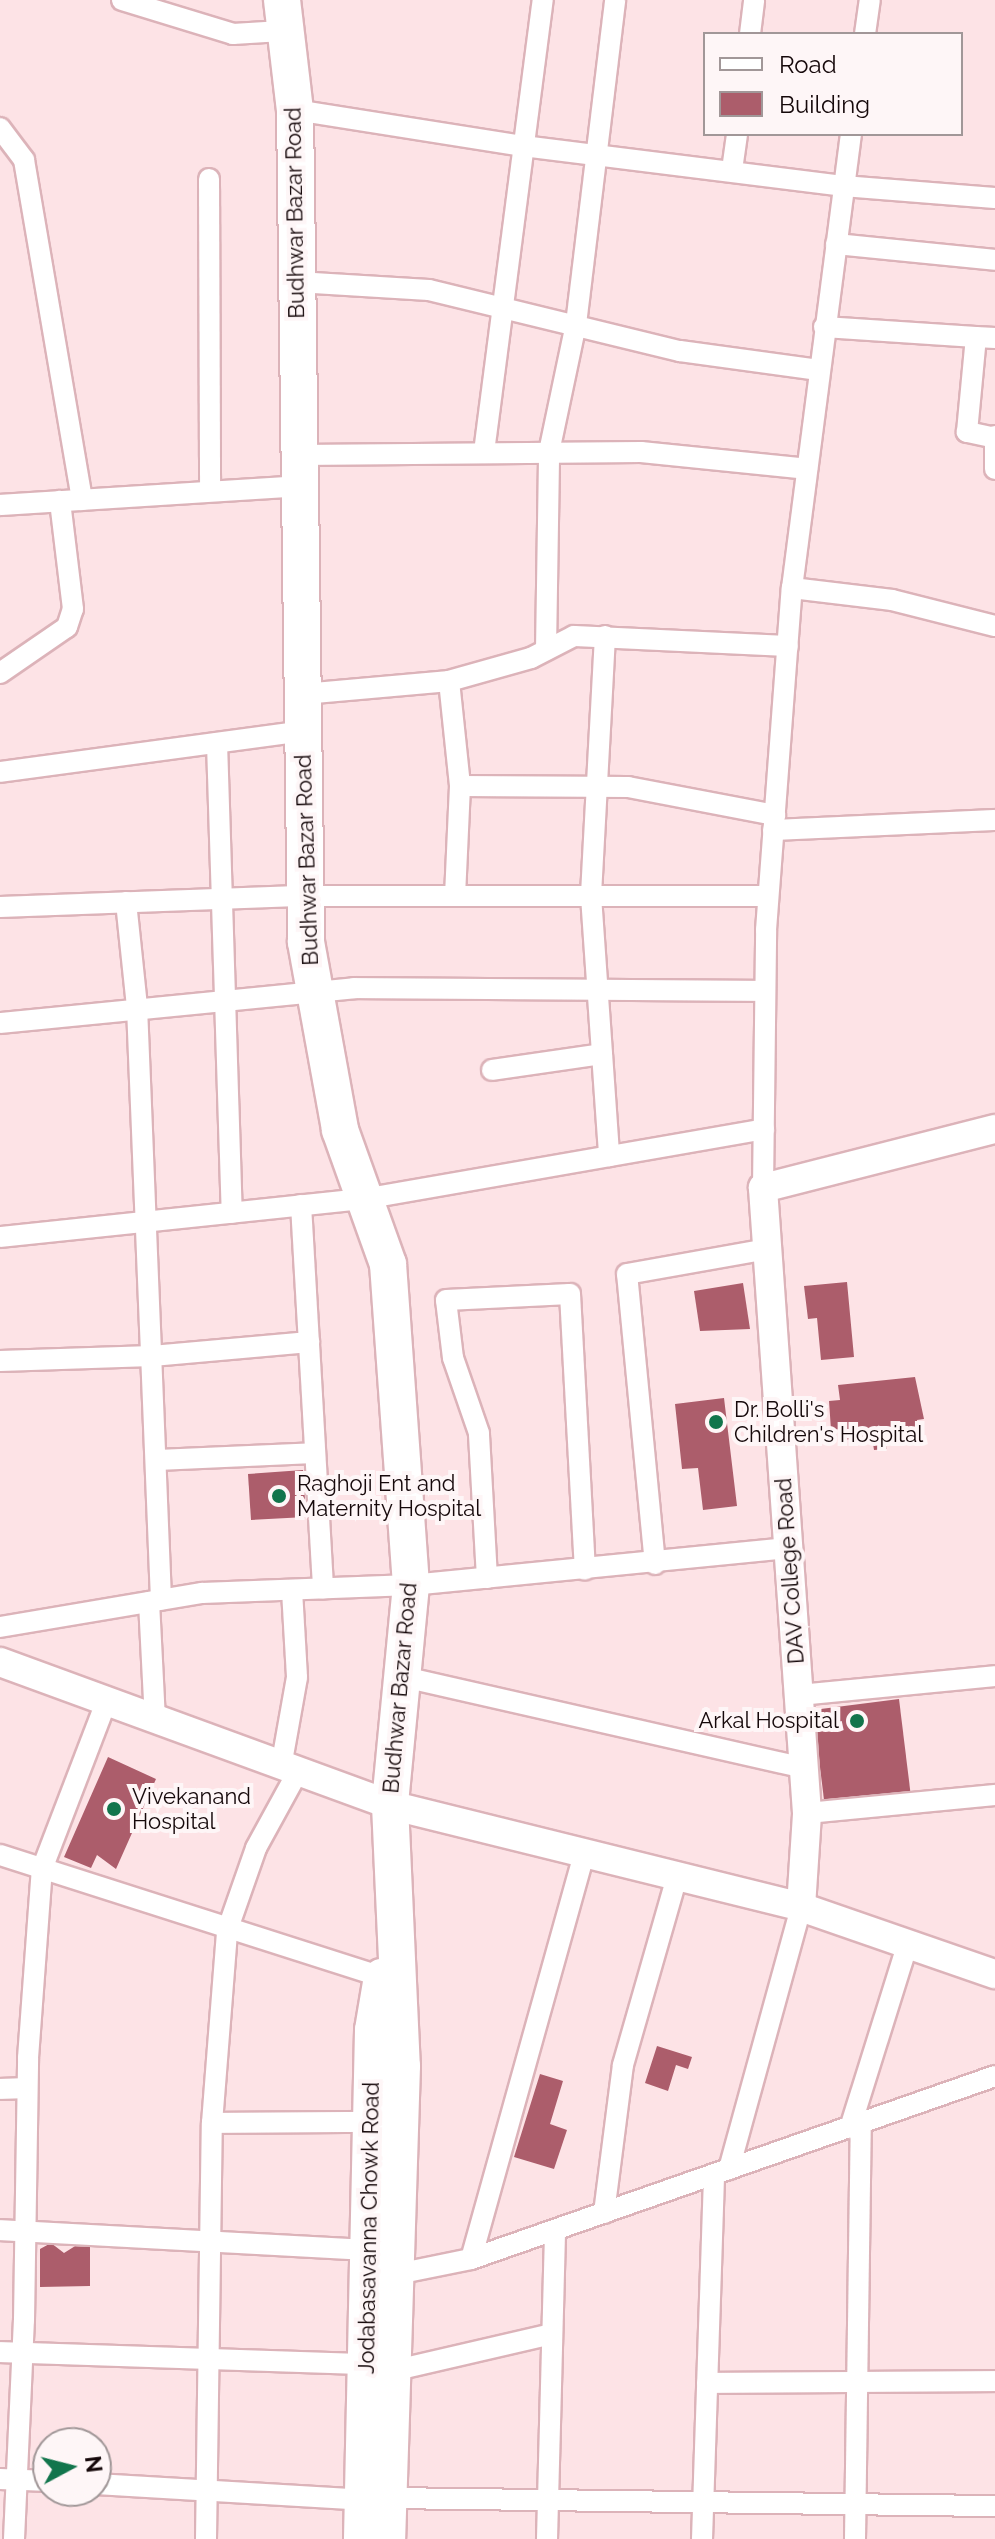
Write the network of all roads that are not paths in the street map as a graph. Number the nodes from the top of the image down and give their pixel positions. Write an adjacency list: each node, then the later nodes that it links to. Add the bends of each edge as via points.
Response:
1 (122, 0): 6 (street, via 233,34)
2 (543, 0): 13 (street)
3 (615, 0): 14 (street)
4 (754, 0): 7 (street)
5 (870, 0): 8 (street)
6 (282, 16): 9 (highway, Budhwar Bazar Road)
7 (750, 32)
8 (865, 32)
9 (295, 110): 13 (street); 21 (highway, Budhwar Bazar Road)
10 (0, 128): 34 (street, via 24,160)
11 (737, 136): 15 (street)
12 (851, 136): 17 (street)
13 (523, 146): 14 (street); 22 (street)
14 (597, 152): 15 (street); 23 (street)
15 (732, 170): 17 (street)
16 (209, 179): 33 (street)
17 (843, 186): 18 (street); 19 (street)
18 (995, 198)
19 (836, 244): 20 (street); 24 (street)
20 (995, 260)
21 (297, 282): 22 (street, via 429,290); 32 (highway, Budhwar Bazar Road)
22 (502, 307): 23 (street); 28 (street)
23 (576, 324): 26 (street, via 680,351); 29 (street)
24 (824, 327): 25 (street); 26 (street)
25 (986, 338): 27 (street, via 967,432)
26 (819, 370): 30 (street)
27 (993, 437): 31 (street)
28 (484, 452): 29 (street); 32 (street)
29 (549, 452): 30 (street, via 641,452); 41 (street)
30 (807, 469): 37 (street)
31 (995, 469)
32 (299, 470): 33 (street); 44 (highway, Budhwar Bazar Road)
33 (210, 491): 34 (street)
34 (82, 500): 35 (street)
35 (60, 501): 36 (street); 42 (street, via 73,609 67,627)
36 (0, 505)
37 (792, 588): 38 (street, via 892,600); 40 (street)
38 (995, 626)
39 (605, 636): 40 (street); 41 (street, via 574,636); 49 (street)
40 (788, 646): 51 (street)
41 (546, 650): 43 (street)
42 (0, 673)
43 (449, 681): 44 (street); 48 (street)
44 (303, 694): 45 (highway, Budhwar Bazar Road)
45 (302, 731): 46 (street); 52 (highway, Budhwar Bazar Road)
46 (217, 743): 47 (street); 56 (street)
47 (0, 772)
48 (460, 786): 49 (street); 53 (street)
49 (597, 787): 51 (street, via 628,787); 54 (street)
50 (995, 820): 51 (street)
51 (774, 822): 55 (street)
52 (305, 896): 53 (street); 56 (street); 61 (highway, Budhwar Bazar Road)
53 (455, 896): 54 (street)
54 (591, 896): 55 (street); 59 (street)
55 (768, 896): 60 (street)
56 (223, 899): 57 (street); 62 (street)
57 (126, 902): 58 (street); 63 (street)
58 (0, 907)
59 (597, 991): 60 (street); 61 (street); 65 (street)
60 (765, 991): 67 (street)
61 (314, 992): 62 (street); 71 (highway, Budhwar Bazar Road, via 340,1130)
62 (227, 999): 63 (street); 73 (street)
63 (137, 1007): 64 (street); 74 (street)
64 (0, 1023)
65 (602, 1054): 66 (street); 69 (street)
66 (492, 1070)
67 (764, 1129): 69 (street); 70 (street)
68 (995, 1129): 70 (street)
69 (609, 1156): 71 (street)
70 (763, 1188): 76 (street, DAV College Road)
71 (364, 1199): 72 (street); 86 (highway, Budhwar Bazar Road, via 388,1264)
72 (301, 1205): 73 (street); 77 (street)
73 (232, 1213): 74 (street)
74 (146, 1222): 75 (street); 78 (street)
75 (0, 1237)
76 (767, 1249): 82 (street, DAV College Road); 83 (street, via 627,1274)
77 (309, 1342): 78 (street); 80 (street)
78 (152, 1356): 79 (street); 81 (street)
79 (0, 1361)
80 (315, 1453): 81 (street); 87 (street)
81 (156, 1460): 89 (street)
82 (788, 1548): 83 (street); 94 (street, DAV College Road)
83 (655, 1564): 84 (street)
84 (585, 1570): 85 (street); 85 (street, via 570,1294 446,1300 453,1358 479,1433)
85 (487, 1578): 86 (street)
86 (411, 1585): 87 (street); 93 (highway, Budhwar Bazar Road)
87 (323, 1588): 88 (street)
88 (292, 1590): 89 (street); 98 (street, via 297,1677)
89 (155, 1601): 90 (street); 96 (street)
90 (0, 1627)
91 (0, 1662): 95 (street)
92 (995, 1676): 94 (street)
93 (404, 1677): 97 (street); 100 (highway, Budhwar Bazar Road)
94 (799, 1695): 97 (street, DAV College Road)
95 (106, 1702): 96 (street); 104 (street)
96 (155, 1720): 98 (street)
97 (804, 1768): 101 (street, DAV College Road)
98 (289, 1770): 100 (street); 108 (street)
99 (995, 1795): 101 (street)
100 (390, 1805): 103 (street); 107 (highway, Jodabasavanna Chowk Road)
101 (807, 1813): 106 (street, DAV College Road)
102 (0, 1855): 104 (street)
103 (584, 1855): 105 (street); 124 (street)
104 (42, 1869): 108 (street); 113 (street)
105 (677, 1877): 106 (street); 119 (street, via 623,2065)
106 (801, 1907): 109 (street); 118 (street)
107 (392, 1918): 111 (highway, Jodabasavanna Chowk Road); 125 (highway, Jodabasavanna Chowk Road, via 402,2066)
108 (227, 1931): 111 (street); 116 (street)
109 (908, 1943): 110 (street); 117 (street)
110 (995, 1974)
111 (382, 1977): 115 (highway, Jodabasavanna Chowk Road, via 373,2030)
112 (995, 2076): 117 (street)
113 (27, 2088): 114 (street); 122 (street)
114 (0, 2089)
115 (372, 2122): 116 (street); 125 (highway, Jodabasavanna Chowk Road)
116 (212, 2123): 123 (street)
117 (856, 2126): 118 (street); 132 (street)
118 (722, 2172): 119 (street); 133 (street)
119 (604, 2213): 121 (street)
120 (0, 2230): 122 (street)
121 (555, 2230): 124 (street); 126 (street)
122 (26, 2232): 123 (street); 128 (street)
123 (209, 2239): 125 (street); 129 (street)
124 (471, 2259): 125 (street)
125 (384, 2262): 130 (highway, Jodabasavanna Chowk Road)
126 (552, 2334): 130 (street); 139 (street)
127 (0, 2352): 128 (street)
128 (23, 2353): 129 (street); 134 (street)
129 (206, 2360): 130 (street); 137 (street)
130 (379, 2367): 138 (highway, Jodabasavanna Chowk Road)
131 (995, 2381): 132 (street)
132 (857, 2382): 133 (street); 141 (street)
133 (707, 2383): 140 (street)
134 (8, 2479): 135 (street); 143 (street)
135 (32, 2480)
136 (112, 2485): 137 (street)
137 (206, 2490): 138 (street); 144 (street)
138 (376, 2499): 139 (street); 145 (highway, Jodabasavanna Chowk Road); 146 (highway, Jodabasavanna Chowk Road)
139 (547, 2500): 140 (street); 147 (street)
140 (703, 2502): 141 (street); 148 (street)
141 (855, 2504): 142 (street); 149 (street)
142 (995, 2506)
143 (14, 2539)
144 (206, 2539)
145 (362, 2539)
146 (387, 2539)
147 (547, 2539)
148 (702, 2539)
149 (855, 2539)

